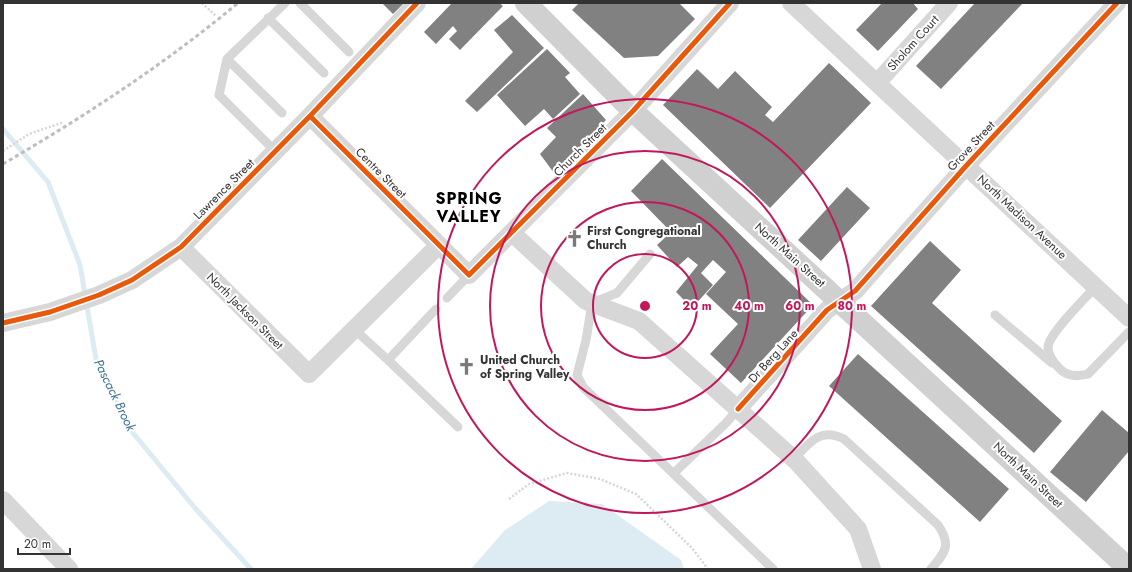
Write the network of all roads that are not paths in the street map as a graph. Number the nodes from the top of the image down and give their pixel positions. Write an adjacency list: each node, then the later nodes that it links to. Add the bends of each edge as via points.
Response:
1 (285, 3): 9 (lane)
2 (300, 3): 10 (lane)
3 (417, 3): 16 (street, Lawrence Street)
4 (526, 3): 14 (main road, North Main Street)
5 (730, 3): 14 (street, Church Street)
6 (791, 3): 13 (street, North Madison Avenue)
7 (949, 3): 13 (street, Sholom Court)
8 (1117, 3): 18 (street, Grove Street)
9 (268, 18): 11 (lane); 12 (lane)
10 (349, 52)
11 (227, 60): 15 (lane); 17 (lane, via 219,95)
12 (324, 73)
13 (877, 83): 18 (street, North Madison Avenue)
14 (632, 111): 19 (street, Church Street); 26 (main road, North Main Street)
15 (282, 113)
16 (310, 116): 17 (street, Lawrence Street); 20 (street, Centre Street)
17 (275, 151): 21 (street, Lawrence Street)
18 (966, 166): 24 (street, North Madison Avenue); 26 (street, Grove Street, via 855,291)
19 (512, 232): 23 (street, Church Street); 27 (street, via 586,301)
20 (438, 245): 23 (street); 32 (street)
21 (181, 247): 31 (street, Lawrence Street, via 132,280 99,295 50,312); 32 (street, North Jackson Street, via 309,374)
22 (650, 254): 27 (lane, via 617,293)
23 (469, 275): 25 (lane)
24 (1096, 286): 30 (street, North Madison Avenue); 35 (lane, via 1061,325 1048,347 1054,362)
25 (447, 298)
26 (840, 301): 36 (street, Dr Berg Lane, via 827,310); 45 (main road, North Main Street)
27 (592, 303): 36 (street, via 639,321); 39 (lane, via 577,376 583,387)
28 (436, 309): 34 (lane)
29 (995, 315): 35 (lane)
30 (1129, 318)
31 (3, 323)
32 (354, 329): 34 (lane)
33 (1129, 332): 35 (lane, via 1088,374 1078,377)
34 (388, 360): 37 (lane)
35 (1062, 371)
36 (738, 409): 38 (street); 39 (lane)
37 (458, 427)
38 (794, 458): 43 (street, via 858,529); 44 (lane, via 808,443 824,434 836,434 844,439 938,525 946,544 944,555)
39 (674, 473): 42 (lane)
40 (4, 502): 41 (street)
41 (69, 569)
42 (774, 569)
43 (872, 569)
44 (931, 569)
45 (1129, 569)

